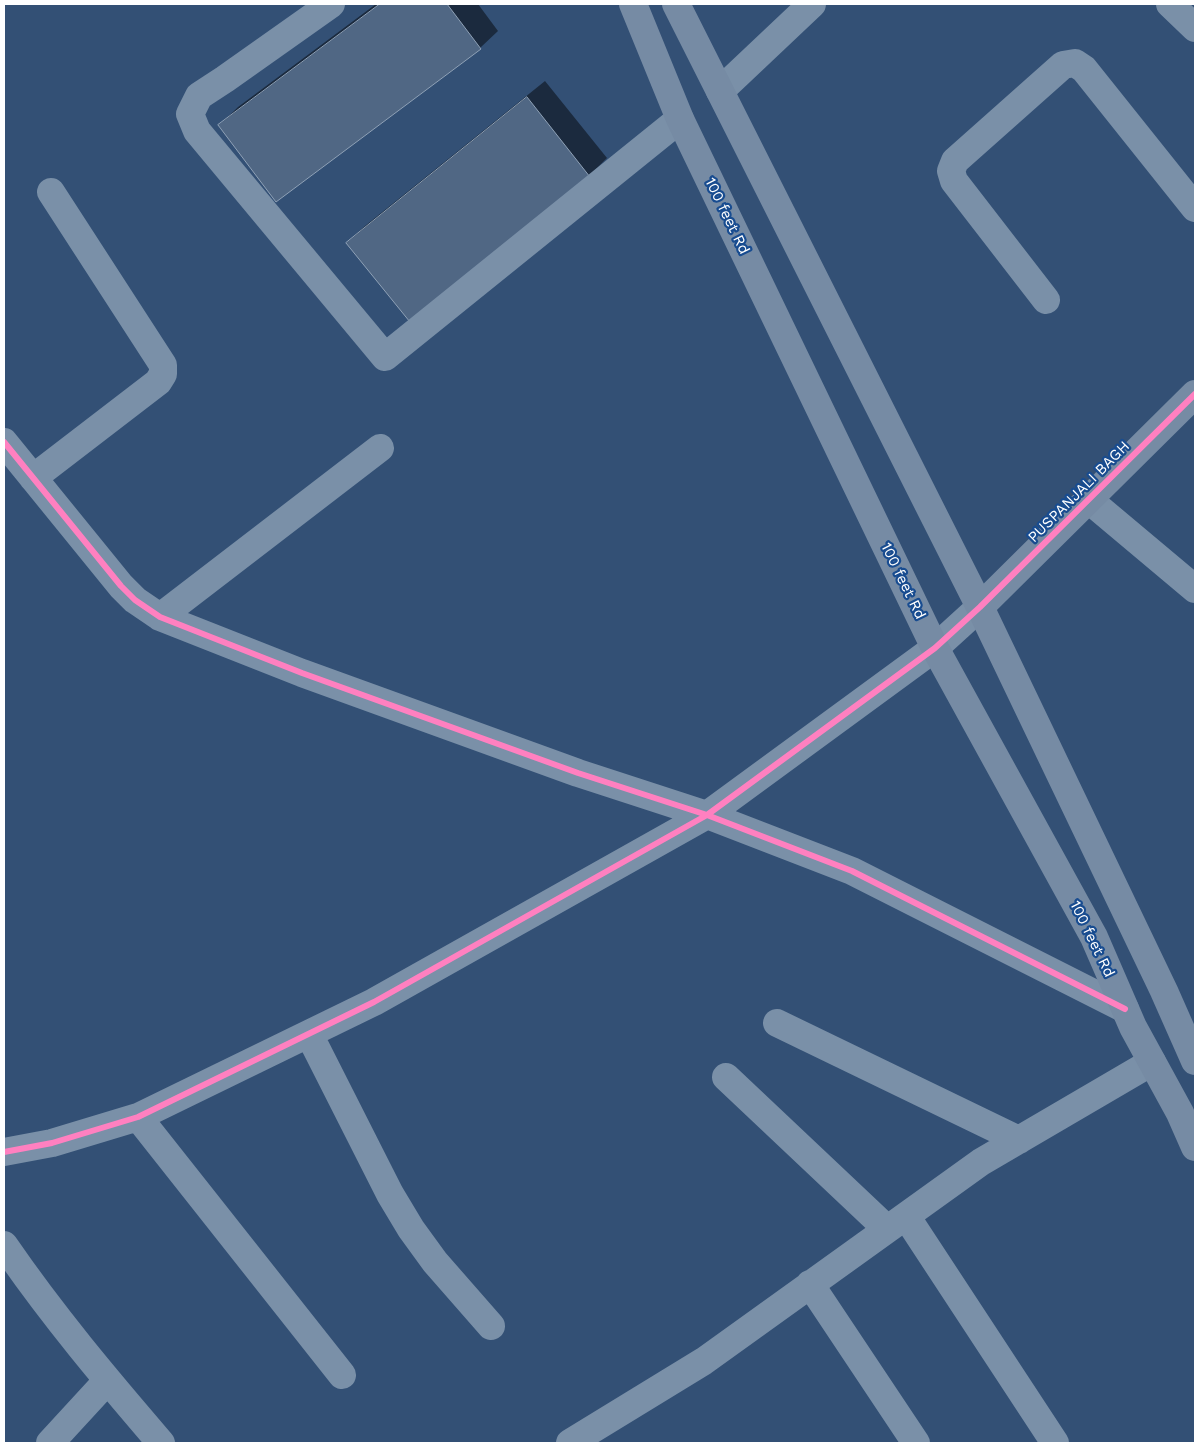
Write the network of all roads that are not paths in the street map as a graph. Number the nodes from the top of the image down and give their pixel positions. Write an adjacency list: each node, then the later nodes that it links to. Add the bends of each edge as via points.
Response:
1 (331, 4): 8 (street, via 199,96 190,114 197,131 385,356)
2 (633, 4): 8 (main road, 100 feet Rd)
3 (676, 4): 7 (main road)
4 (812, 4): 7 (street)
5 (1170, 4): 6 (street)
6 (1195, 28)
7 (720, 91): 18 (main road)
8 (680, 119): 20 (main road, 100 feet Rd)
9 (51, 192): 15 (street, via 163,365 163,374 158,382)
10 (1195, 208): 11 (street, via 1084,69 1075,63 1062,65 955,161 951,171 954,181)
11 (1046, 300)
12 (1195, 394): 16 (main road, PUSPANJALI BAGH)
13 (4, 442): 15 (street)
14 (380, 448): 19 (street)
15 (33, 478): 19 (street, via 120,586)
16 (1089, 500): 17 (street); 18 (main road, PUSPANJALI BAGH)
17 (1194, 586)
18 (980, 607): 20 (street); 25 (main road)
19 (160, 617): 21 (street, via 302,673)
20 (935, 648): 21 (street); 22 (main road, 100 feet Rd, via 1094,937)
21 (707, 815): 22 (street, via 852,871); 24 (street, via 374,1002)
22 (1125, 1009): 26 (main road, 100 feet Rd)
23 (777, 1023): 29 (street)
24 (309, 1034): 28 (street); 35 (street, via 394,1201 435,1262)
25 (1192, 1044)
26 (1152, 1062): 29 (street); 30 (main road, 100 feet Rd)
27 (726, 1077): 32 (street)
28 (138, 1117): 31 (street, via 52,1143); 36 (street)
29 (1019, 1140): 32 (street, via 981,1162)
30 (1195, 1147)
31 (4, 1152)
32 (896, 1223): 34 (street); 42 (street)
33 (4, 1245): 37 (street, via 30,1284)
34 (810, 1284): 40 (street, via 704,1361); 41 (street)
35 (491, 1326)
36 (342, 1374)
37 (107, 1381): 38 (street); 39 (street)
38 (50, 1443)
39 (161, 1443)
40 (570, 1443)
41 (916, 1443)
42 (1055, 1443)

